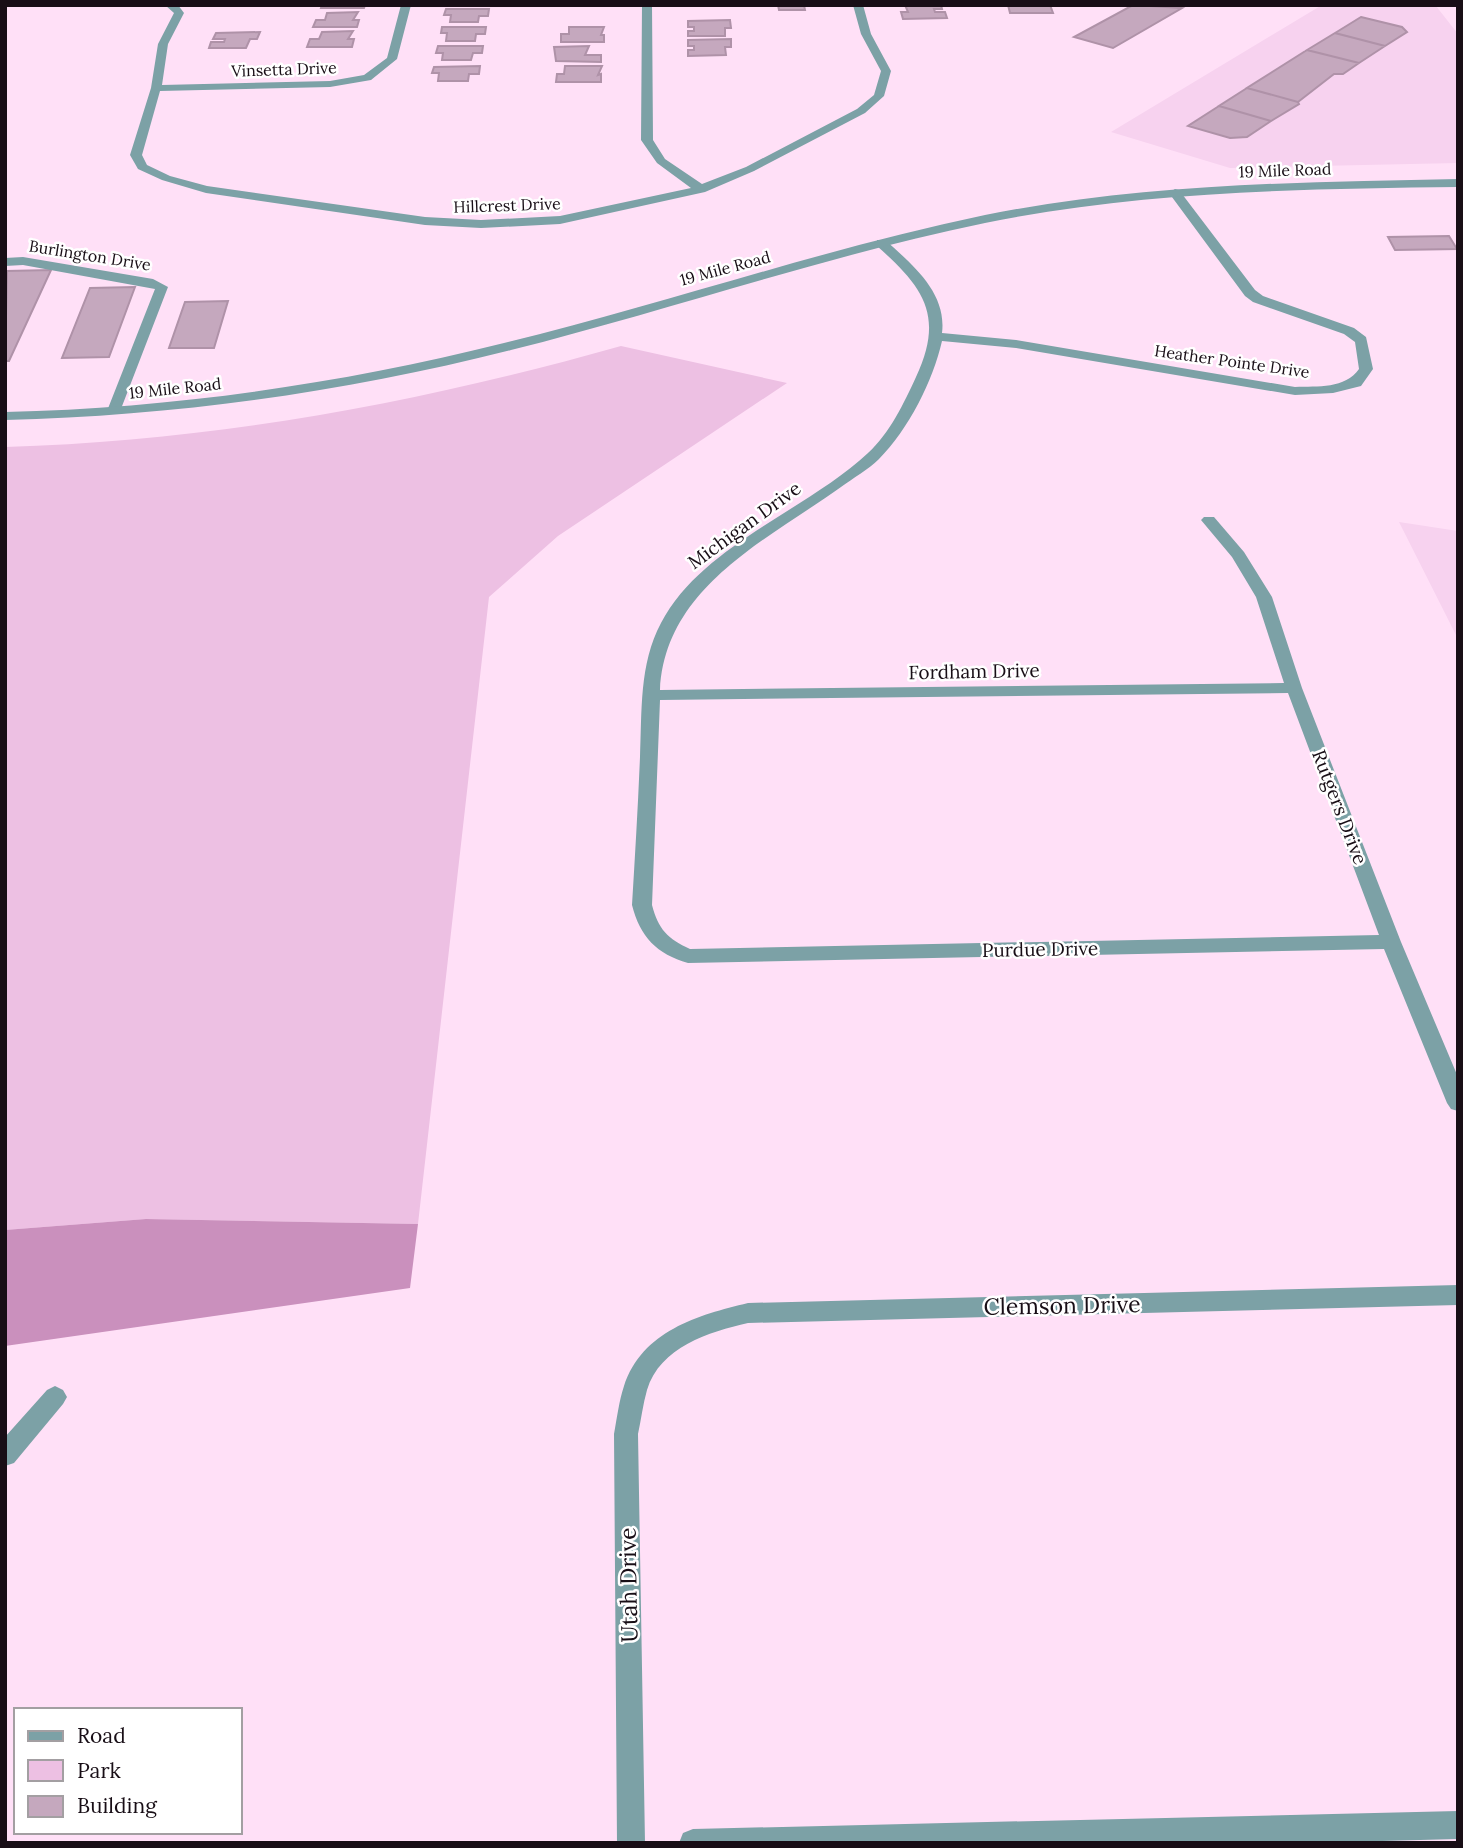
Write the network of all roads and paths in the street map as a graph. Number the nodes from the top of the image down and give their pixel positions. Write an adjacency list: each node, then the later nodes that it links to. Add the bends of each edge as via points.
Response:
1 (406, 5): 5 (street, Vinsetta Drive, via 392,59 366,78 330,84)
2 (647, 5): 7 (street, via 647,140 661,161)
3 (858, 5): 7 (street, Hillcrest Drive, via 866,34 885,65 886,80 879,96 840,122)
4 (171, 6): 5 (street, Hillcrest Drive, via 178,13 163,44)
5 (156, 88): 7 (street, Hillcrest Drive, via 135,155 139,164 158,176 206,189 394,218 481,224 560,220)
6 (1458, 183): 8 (street, 19 Mile Road)
7 (701, 189)
8 (1175, 193): 9 (street, 19 Mile Road, via 1045,208); 11 (street, Heather Pointe Drive, via 1250,293 1349,331 1361,340 1366,369 1356,383 1295,391 1016,344)
9 (881, 243): 11 (street, Michigan Drive, via 906,263 927,290 938,324); 12 (street, 19 Mile Road, via 438,364 292,391)
10 (5, 262): 12 (street, Burlington Drive, via 23,261 162,287)
11 (937, 337): 16 (street, Michigan Drive, via 932,360 912,398 889,440 873,457 723,562 694,588 658,641)
12 (114, 411): 13 (street, 19 Mile Road)
13 (5, 416)
14 (1209, 520): 15 (street, Rutgers Drive, via 1239,555 1264,597)
15 (1294, 688): 16 (street, Fordham Drive); 17 (street, Rutgers Drive)
16 (653, 695): 18 (street, Michigan Drive, via 642,905 646,924 659,943)
17 (1391, 942): 18 (street, Purdue Drive); 19 (street, Rutgers Drive)
18 (688, 956)
19 (1458, 1103)
20 (1458, 1295): 21 (street, Clemson Drive, via 748,1313 701,1324)
21 (672, 1341): 25 (street, Utah Drive, via 652,1359 636,1386 626,1434)
22 (55, 1397): 23 (street)
23 (5, 1455)
24 (1458, 1825): 26 (street)
25 (631, 1843)
26 (693, 1843)

